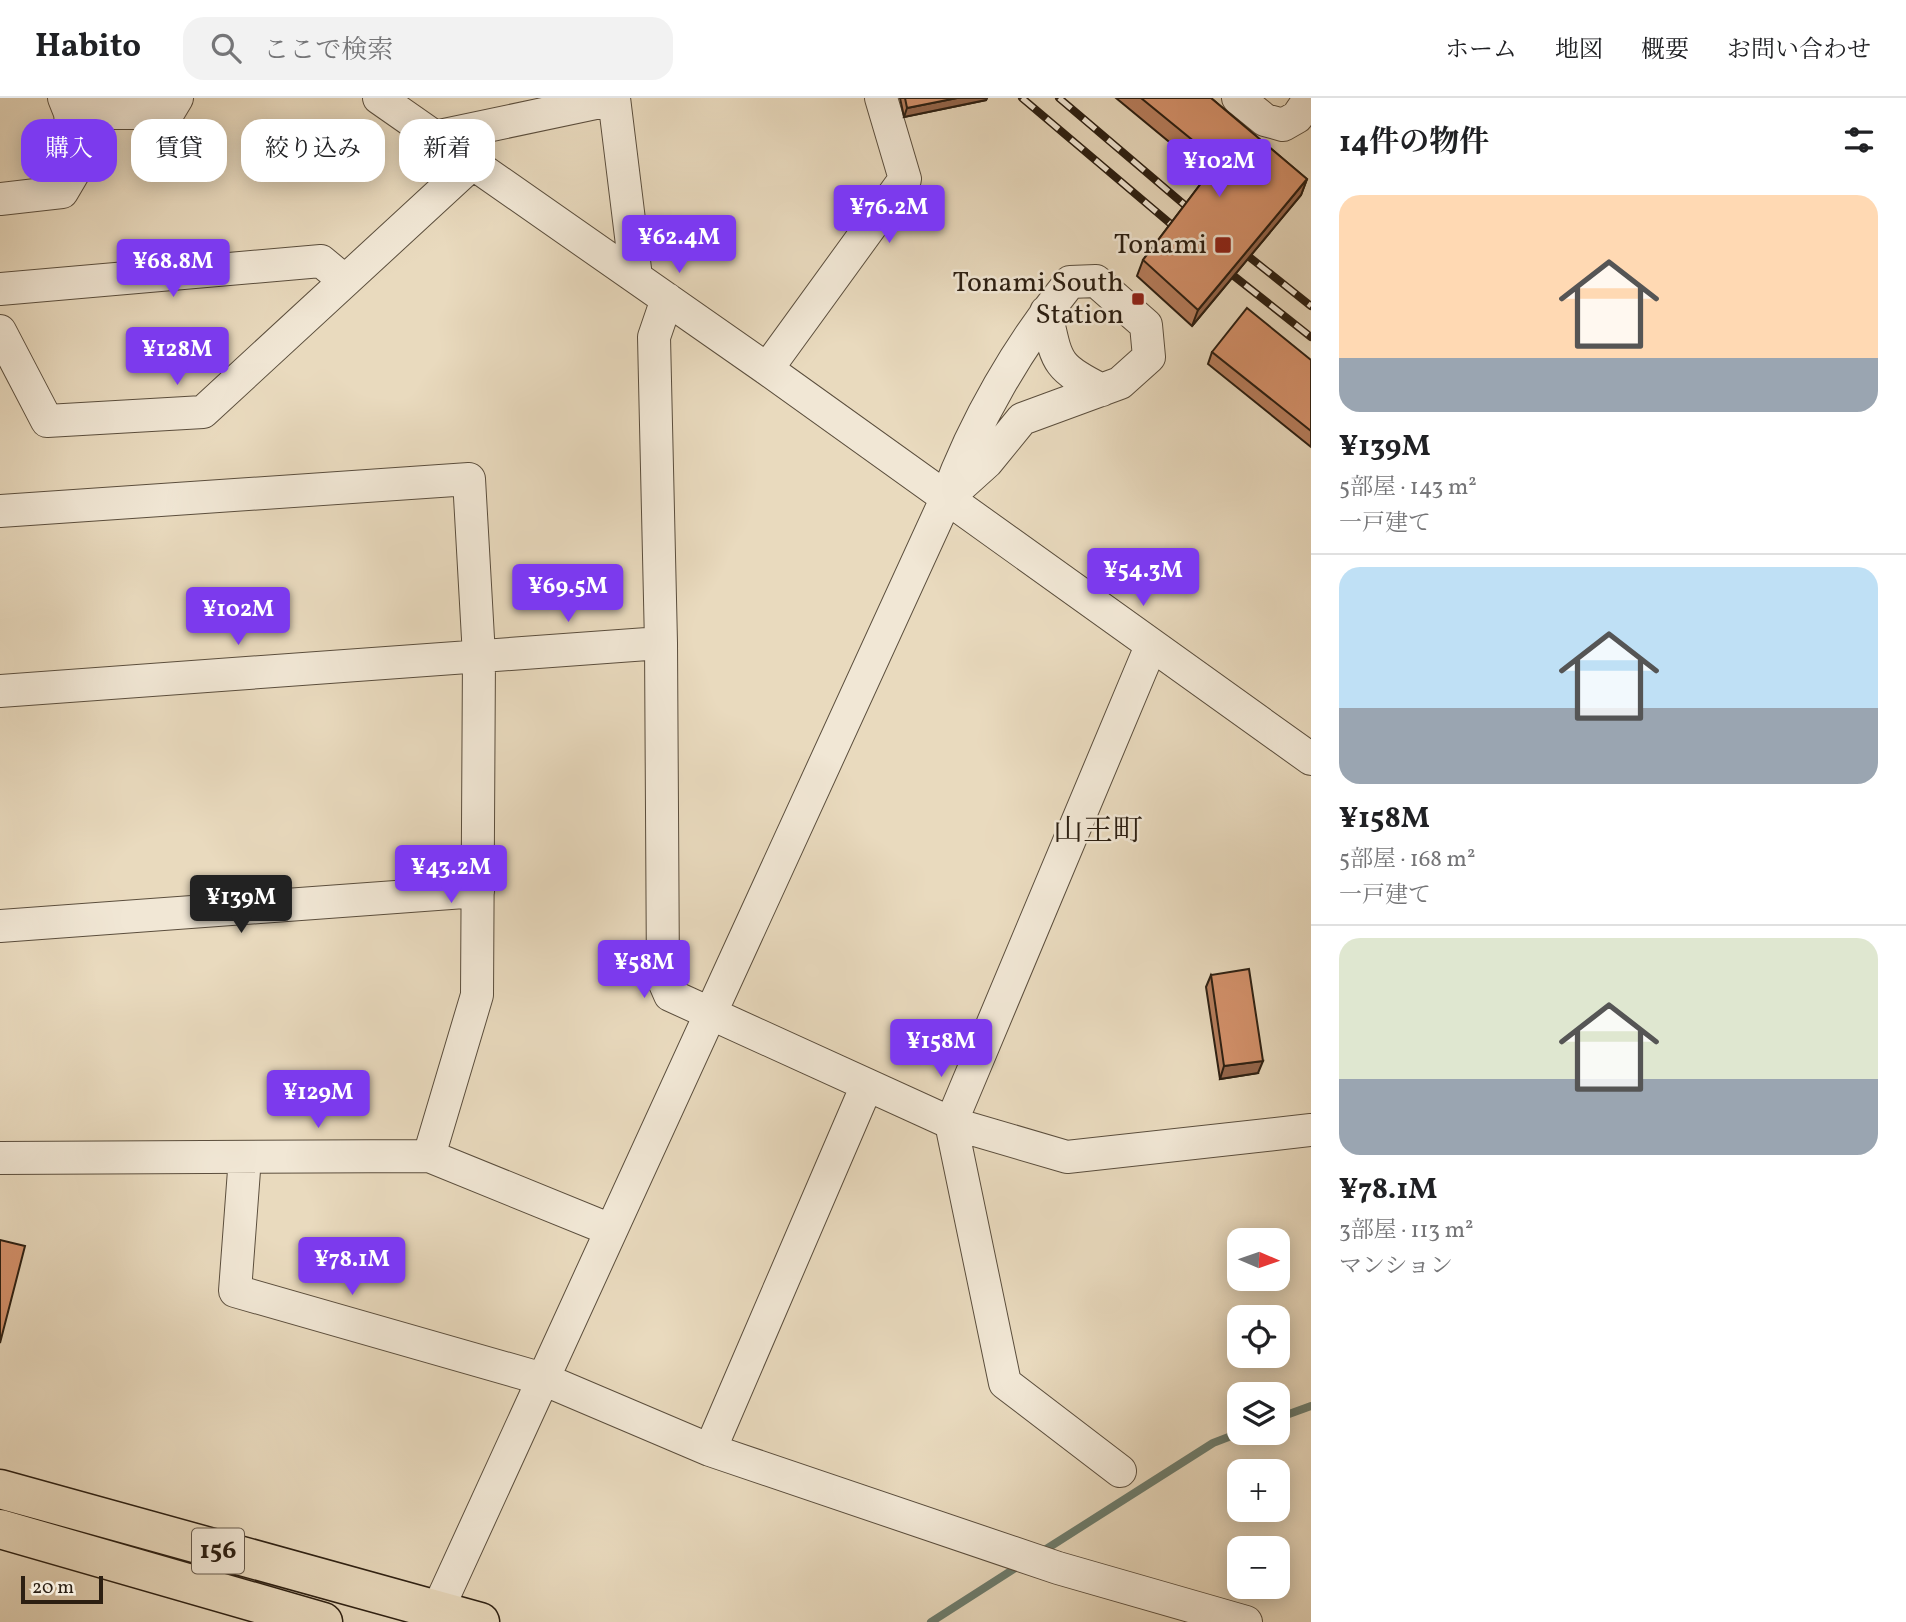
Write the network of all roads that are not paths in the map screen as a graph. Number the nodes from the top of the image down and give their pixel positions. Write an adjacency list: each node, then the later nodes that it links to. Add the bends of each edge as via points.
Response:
1 (177, 98): 7 (street, via 168,113)
2 (614, 98): 9 (street); 13 (street)
3 (881, 98): 19 (street, via 905,179)
4 (1238, 98): 5 (street, via 1265,120 1283,125 1297,117)
5 (1310, 98)
6 (393, 103): 8 (street)
7 (67, 105): 12 (street, via 75,170 62,192)
8 (413, 119)
9 (495, 124)
10 (495, 178): 13 (street)
11 (452, 182): 14 (street)
12 (0, 200)
13 (636, 277): 16 (street)
14 (345, 281): 15 (street, via 321,261); 18 (street, via 203,412 47,421)
15 (0, 289)
16 (667, 299): 19 (street); 23 (street, via 654,337)
17 (1046, 312): 20 (street, via 1056,360 1074,377); 20 (street, via 1070,282 1096,281 1146,325 1149,356 1120,383); 21 (street, via 965,448)
18 (0, 331)
19 (767, 369): 21 (street)
20 (1102, 390): 21 (street, via 1022,419 987,462)
21 (946, 499): 24 (street); 30 (street)
22 (0, 511): 25 (street, via 468,479)
23 (661, 643): 25 (street); 30 (street, via 663,979 670,995)
24 (1151, 646): 27 (street); 32 (street)
25 (479, 656): 26 (street); 28 (street)
26 (0, 691)
27 (1311, 759)
28 (478, 891): 29 (street); 34 (street, via 477,995)
29 (0, 926)
30 (710, 1014): 31 (street); 37 (street)
31 (867, 1085): 32 (street); 39 (street)
32 (951, 1123): 33 (street, via 1067,1157); 40 (street, via 1005,1383)
33 (1311, 1130)
34 (429, 1156): 35 (street); 37 (street)
35 (245, 1157): 36 (street); 38 (street, via 235,1291)
36 (0, 1158)
37 (611, 1230): 38 (street)
38 (543, 1379): 39 (street); 43 (street)
39 (710, 1450): 46 (street, via 1058,1568)
40 (1119, 1471)
41 (0, 1489): 43 (highway, 156)
42 (0, 1529): 44 (highway, 156)
43 (437, 1611): 45 (highway, 156)
44 (323, 1622)
45 (480, 1622)
46 (1246, 1622)

